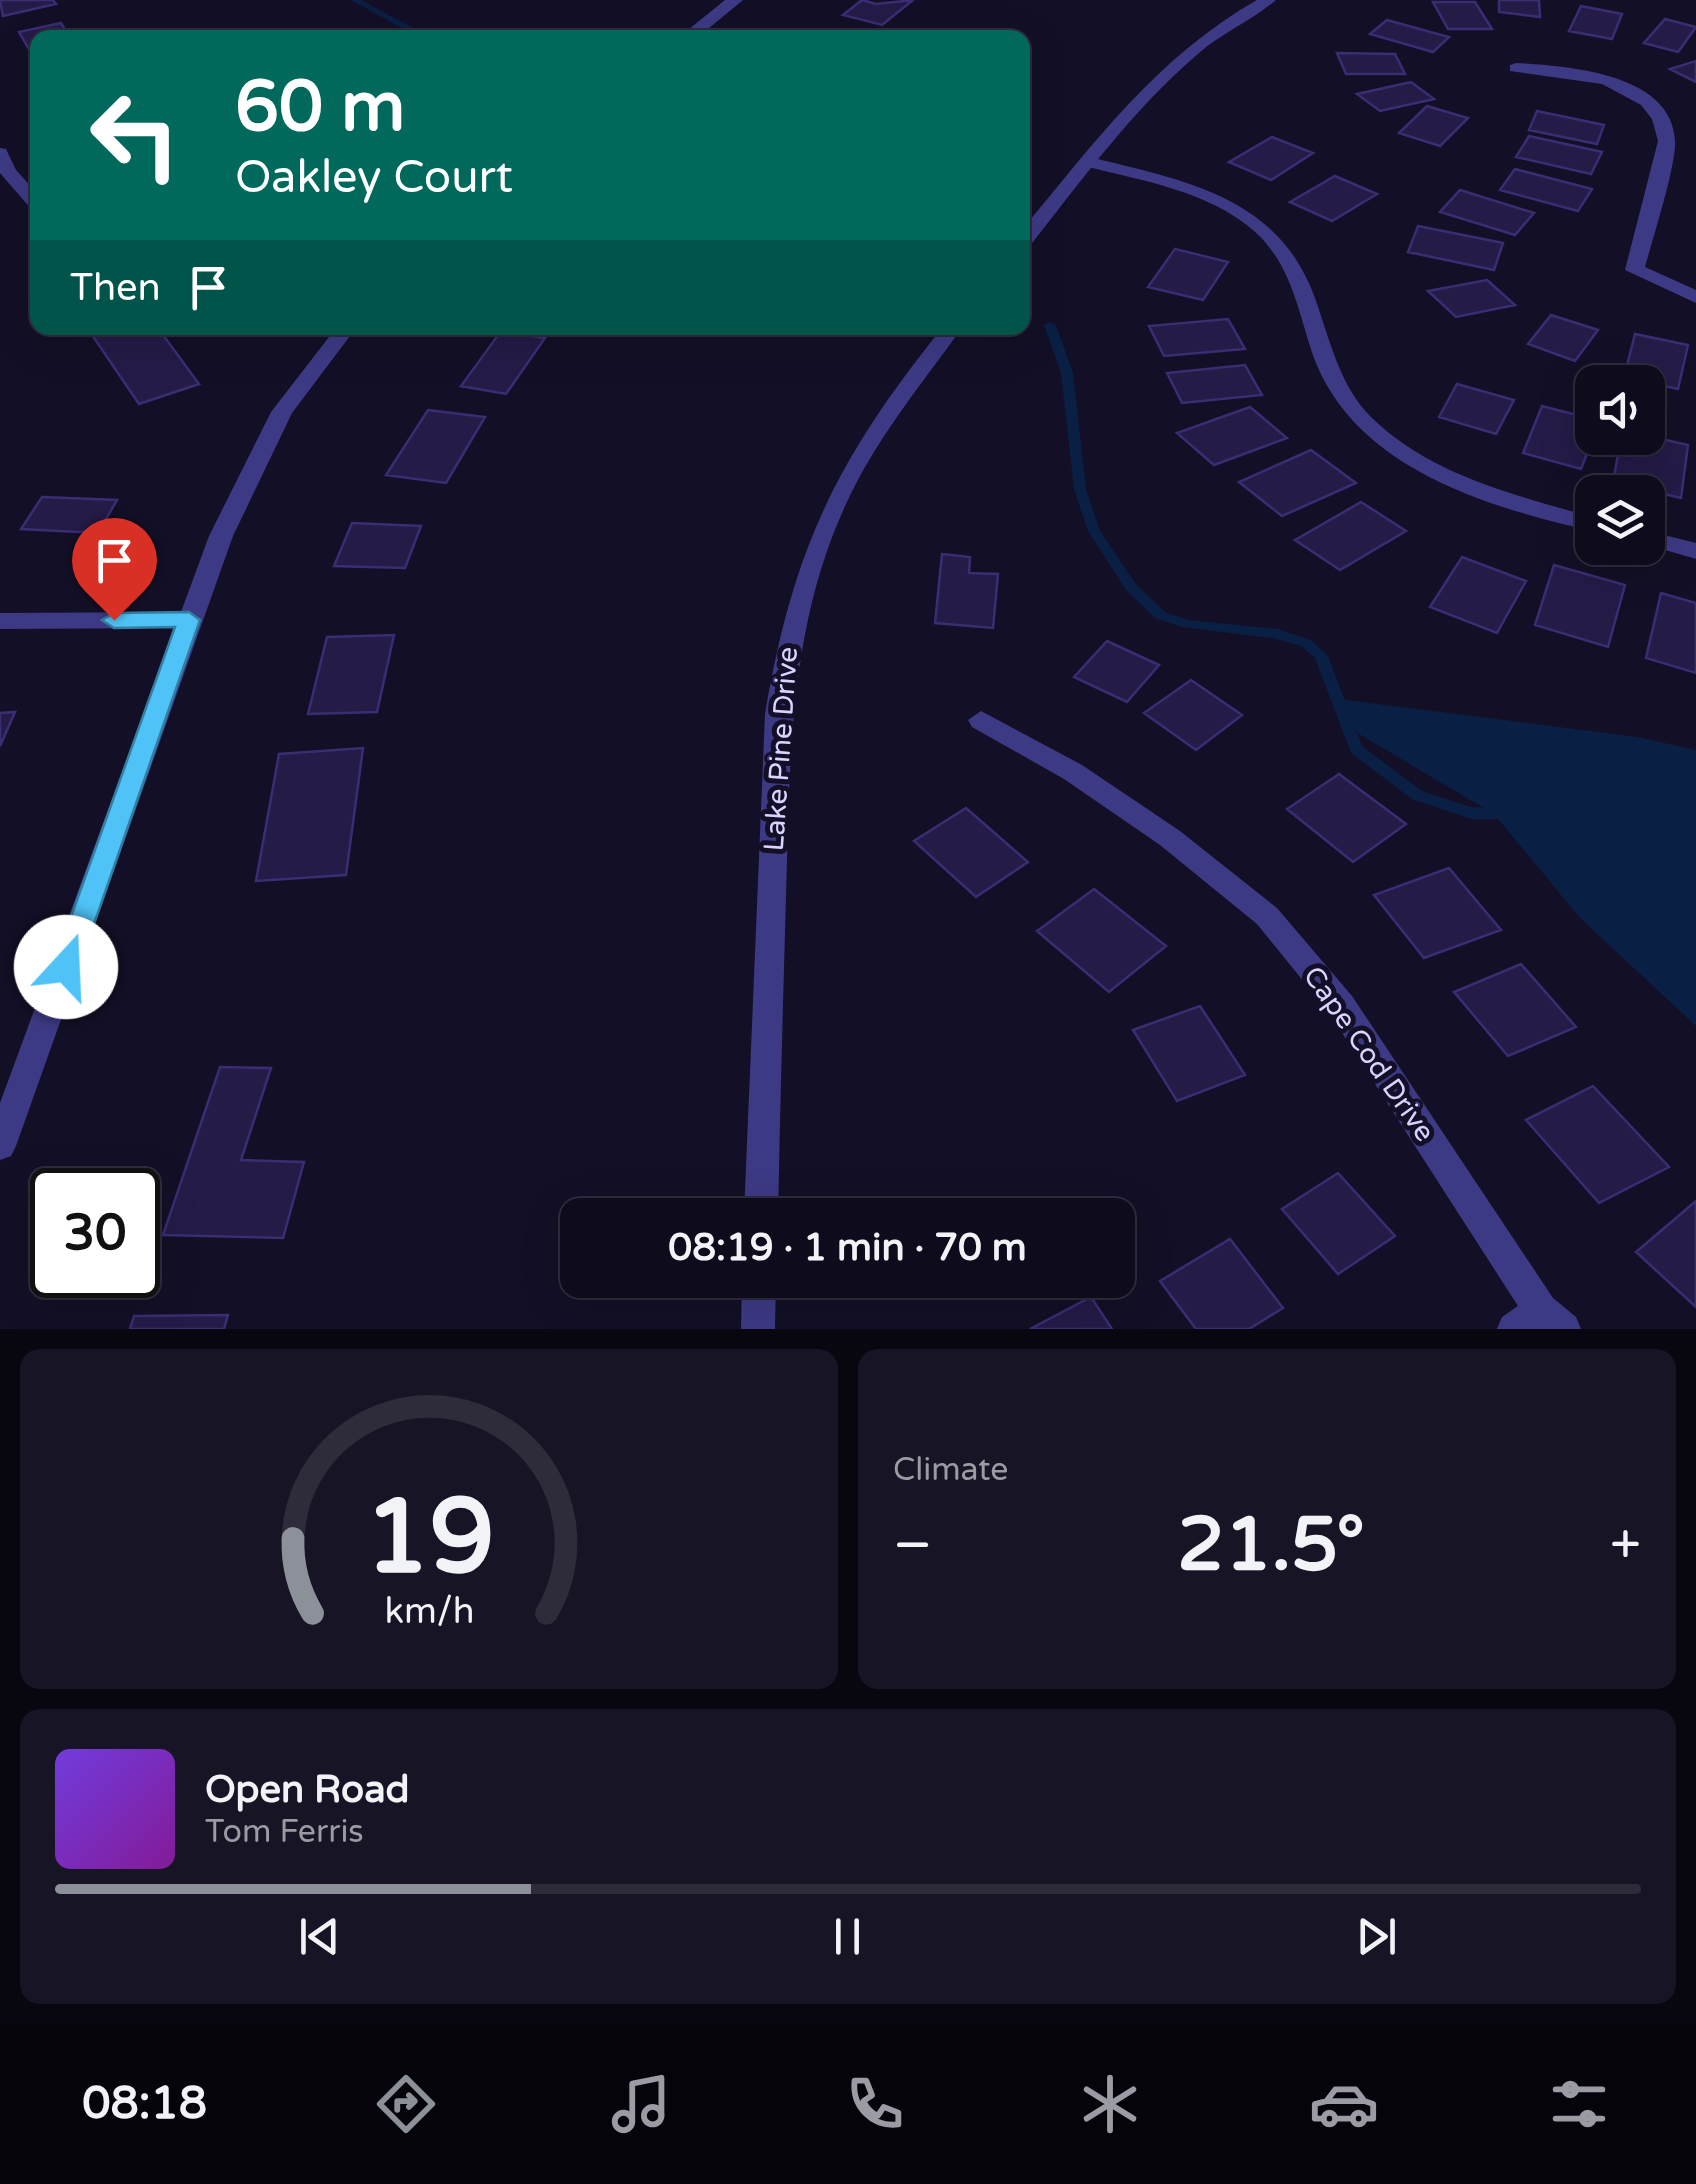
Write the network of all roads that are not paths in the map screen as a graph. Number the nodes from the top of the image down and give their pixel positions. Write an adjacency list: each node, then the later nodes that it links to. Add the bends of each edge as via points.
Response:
1 (735, 0): 3 (street)
2 (1268, 0): 6 (street, via 1192,52 1138,102)
3 (696, 30)
4 (1516, 68): 10 (street, via 1591,75 1620,85 1655,111 1666,141 1635,270)
5 (0, 154): 7 (street)
6 (1090, 162): 9 (street); 13 (street, via 1242,213 1294,268 1340,392 1392,442 1454,481)
7 (4, 173): 8 (street)
8 (30, 198)
9 (1030, 233)
10 (1696, 298)
11 (341, 335): 16 (street, via 282,412 254,463)
12 (946, 335): 20 (street, Lake Pine Drive, via 855,458 821,530 788,636 778,714)
13 (1575, 519)
14 (1665, 542): 15 (street)
15 (1696, 550)
16 (189, 620): 17 (street); 19 (street)
17 (0, 622)
18 (981, 720): 22 (street, Cape Cod Drive, via 1154,827 1267,916 1341,1005)
19 (0, 1146)
20 (762, 1198)
21 (759, 1298): 23 (street)
22 (1540, 1323)
23 (758, 1329)

